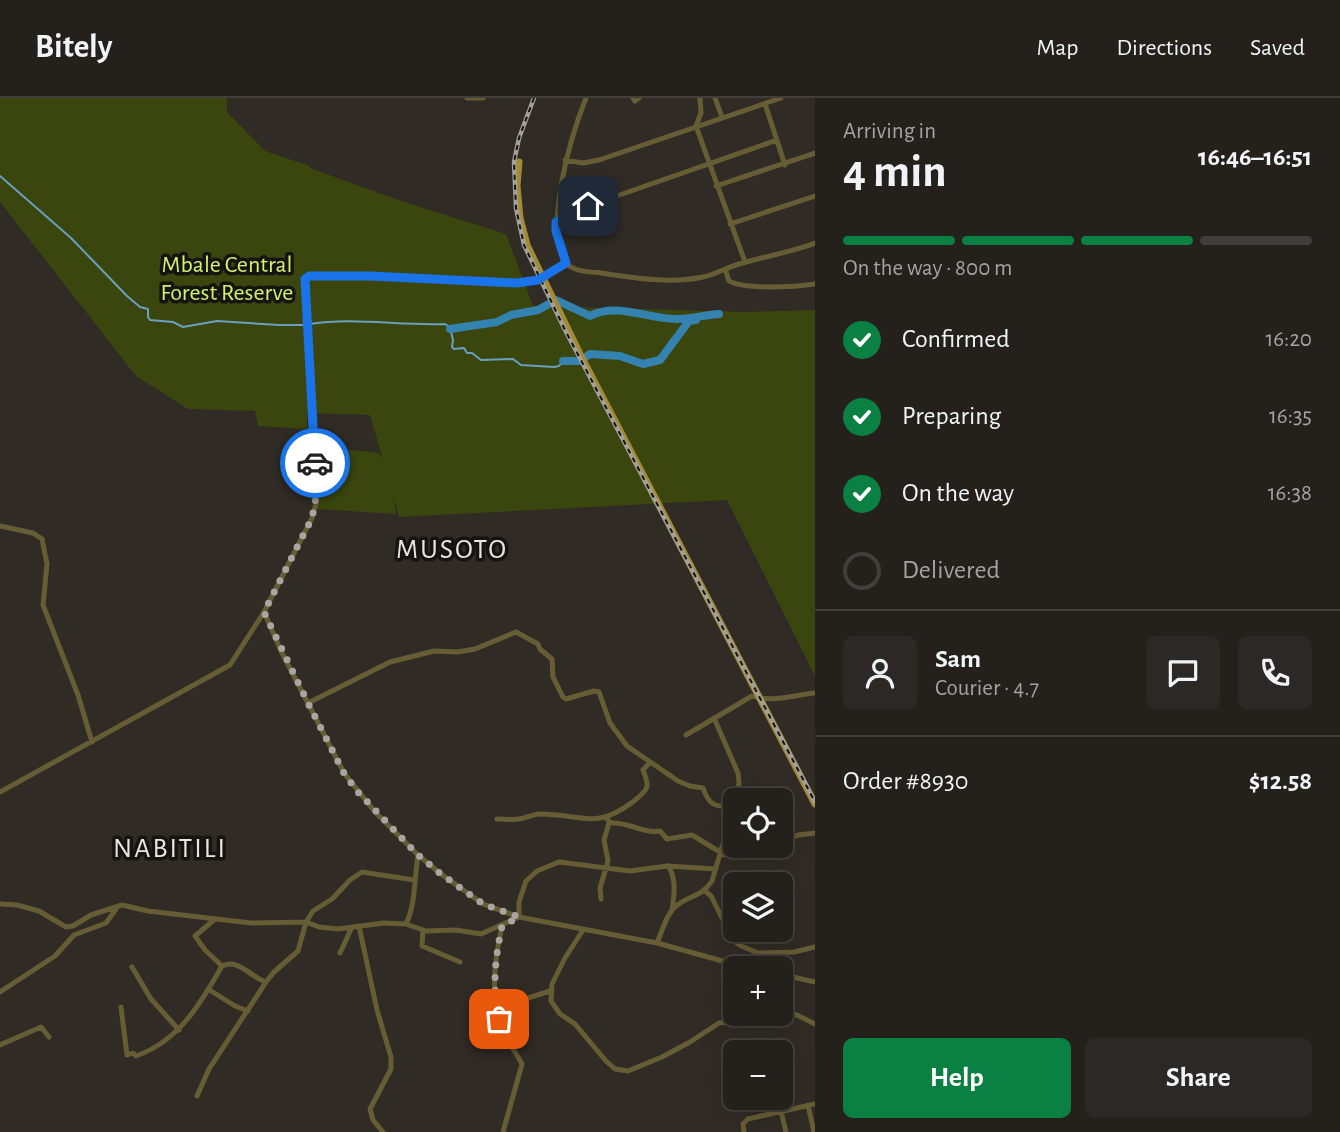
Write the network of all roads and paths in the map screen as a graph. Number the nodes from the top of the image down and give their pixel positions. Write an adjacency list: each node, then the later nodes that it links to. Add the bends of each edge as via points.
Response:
1 (467, 98): 2 (street)
2 (483, 98)
3 (586, 98): 16 (street)
4 (633, 98): 5 (street)
5 (639, 98)
6 (700, 98): 13 (street)
7 (715, 98): 12 (street)
8 (754, 98): 11 (street)
9 (781, 98): 10 (street)
10 (765, 104): 11 (street); 14 (street)
11 (756, 107): 12 (street)
12 (722, 117): 13 (street)
13 (696, 126): 16 (street, via 592,162); 18 (street)
14 (777, 140): 18 (street); 19 (street)
15 (815, 153): 19 (street)
16 (565, 160): 22 (street)
17 (519, 162): 28 (main road, via 520,218)
18 (709, 165): 20 (street); 22 (street, via 588,206)
19 (785, 165): 20 (street)
20 (716, 186): 23 (street)
21 (815, 196): 23 (street)
22 (556, 222): 26 (street)
23 (730, 224): 25 (street)
24 (815, 243): 25 (street)
25 (745, 262): 27 (street)
26 (566, 263): 27 (street, via 580,270 648,279 694,278); 28 (street)
27 (725, 269): 29 (street, via 729,281 739,284)
28 (543, 278): 31 (street, via 517,283 370,276 305,279 316,504); 33 (main road)
29 (815, 284)
30 (0, 526): 37 (street, via 42,538 47,564 43,604)
31 (264, 612): 34 (street); 37 (street, via 230,665)
32 (815, 693): 33 (street)
33 (760, 699): 35 (street, via 752,696); 41 (main road)
34 (308, 703): 38 (street, via 390,662 434,651 475,649 516,632 538,644 552,659 553,677 563,697 599,692 615,732); 49 (street, via 357,791)
35 (714, 718): 36 (street); 39 (street, via 738,773)
36 (686, 735)
37 (92, 742): 40 (street)
38 (649, 762): 42 (street, via 678,781 703,788 714,807); 44 (street, via 643,770 647,789)
39 (739, 788)
40 (0, 792)
41 (815, 803)
42 (723, 805)
43 (497, 819): 44 (street, via 543,814)
44 (608, 820): 48 (street, via 649,833 660,831 667,839 692,835); 51 (street, via 604,840)
45 (815, 833): 46 (street)
46 (793, 837)
47 (723, 847): 48 (street)
48 (721, 854): 52 (street)
49 (418, 855): 53 (street); 59 (street, via 483,904)
50 (667, 866): 51 (street, via 630,871); 52 (street); 58 (street, via 673,873)
51 (607, 868): 55 (street); 59 (street, via 559,862 537,871 524,884)
52 (716, 869): 54 (street)
53 (414, 880): 61 (street, via 362,872 313,911); 62 (street)
54 (705, 891): 58 (street); 68 (street, via 741,946 758,953)
55 (601, 900)
56 (0, 904): 57 (street, via 46,913 66,926)
57 (118, 906): 60 (street); 79 (street, via 106,923 74,935 55,956)
58 (672, 910): 67 (street)
59 (519, 917): 63 (street); 66 (street)
60 (215, 919): 61 (street); 72 (street, via 195,936)
61 (306, 922): 64 (street, via 327,928); 75 (street, via 298,951)
62 (406, 924): 64 (street); 65 (street)
63 (502, 926): 65 (street, via 481,934); 81 (street, via 495,970)
64 (355, 927): 69 (street); 93 (street, via 391,1057 391,1069 370,1110)
65 (423, 930): 71 (street, via 422,946)
66 (583, 930): 67 (street); 78 (street)
67 (657, 943): 70 (street)
68 (815, 947)
69 (340, 953)
70 (723, 961)
71 (460, 962)
72 (222, 966): 75 (street, via 236,964); 77 (street)
73 (132, 967): 86 (street, via 150,999)
74 (793, 978): 76 (street)
75 (266, 982): 82 (street)
76 (815, 982)
77 (208, 989): 82 (street); 86 (street)
78 (550, 991): 81 (street); 84 (street, via 560,1014 621,1071 675,1051)
79 (0, 992)
80 (121, 1007): 86 (street, via 127,1055 146,1053)
81 (497, 1008): 94 (street, via 504,1033 522,1064)
82 (248, 1011): 89 (street, via 209,1069)
83 (793, 1014): 85 (street)
84 (723, 1022)
85 (815, 1024)
86 (179, 1030)
87 (49, 1037): 88 (street, via 41,1027)
88 (0, 1045)
89 (197, 1096)
90 (815, 1104): 91 (street)
91 (807, 1105): 92 (street); 97 (street)
92 (781, 1111): 95 (street, via 748,1119); 96 (street)
93 (383, 1132)
94 (503, 1132)
95 (744, 1132)
96 (786, 1132)
97 (814, 1132)

